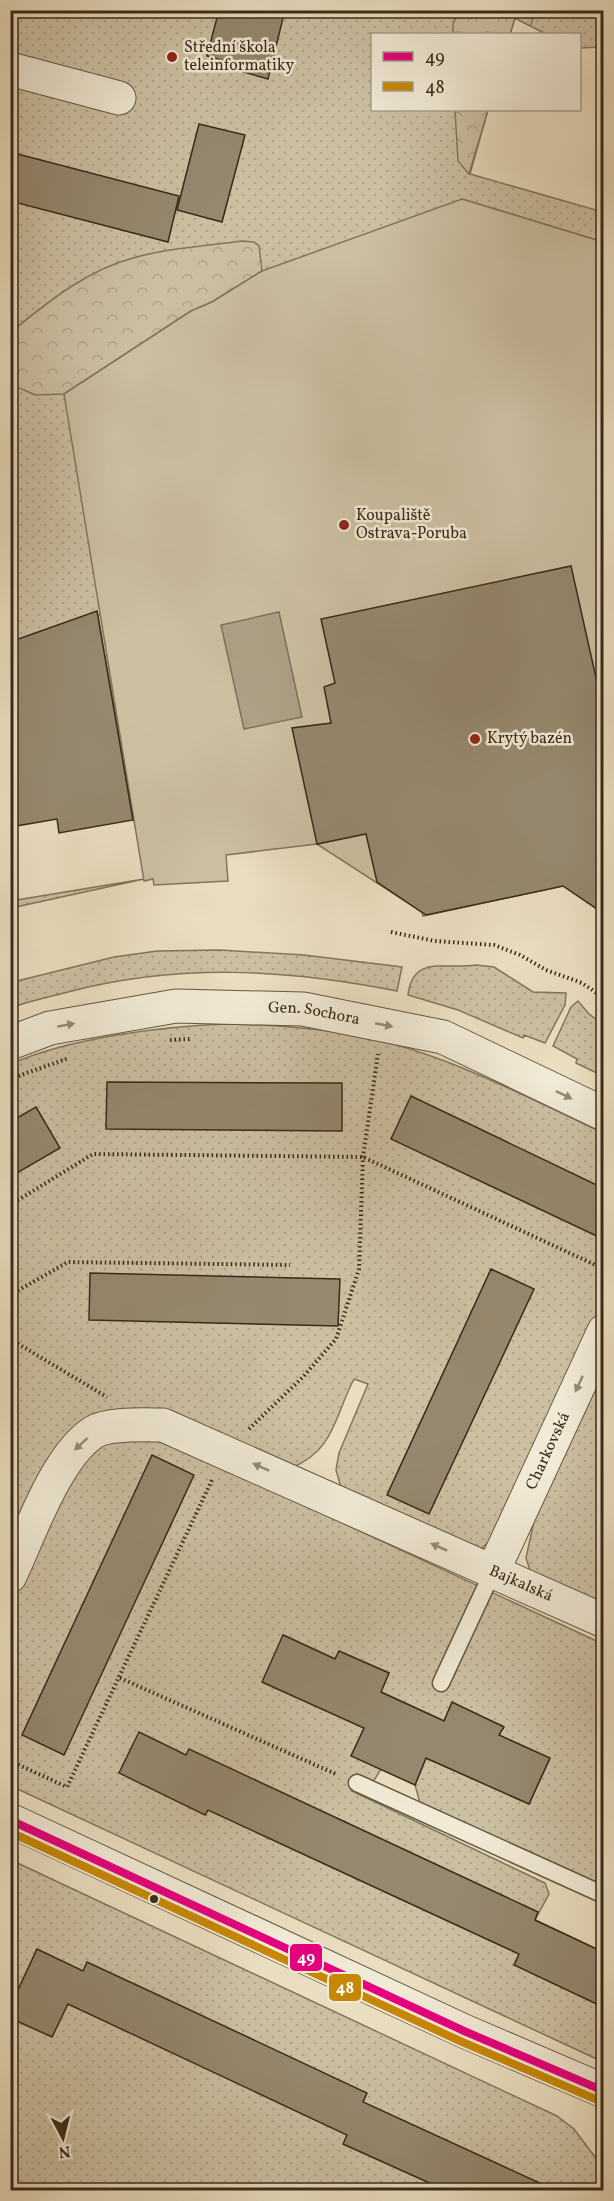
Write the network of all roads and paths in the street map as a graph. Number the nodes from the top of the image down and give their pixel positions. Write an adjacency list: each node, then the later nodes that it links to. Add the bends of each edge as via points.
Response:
1 (10, 69): 2 (street)
2 (119, 98)
3 (391, 932): 4 (path, via 435,941 494,945 582,983)
4 (603, 998)
5 (201, 1039): 6 (path)
6 (167, 1040)
7 (10, 1043): 11 (street, Gen. Sochora, one-way to 11, via 50,1028 176,1006 303,1009 443,1037)
8 (379, 1050): 12 (path)
9 (71, 1057): 10 (path)
10 (10, 1079)
11 (603, 1114)
12 (363, 1157): 13 (path, via 93,1154); 15 (path); 20 (path, via 359,1269 336,1339 303,1377)
13 (10, 1205)
14 (290, 1265): 16 (path, via 68,1262)
15 (603, 1269)
16 (10, 1295)
17 (603, 1331): 21 (street, Charkovská, one-way to 21)
18 (10, 1339): 19 (path, via 120,1405)
19 (124, 1426): 20 (street, Bajkalská, via 163,1425); 22 (street, Bajkalská, one-way to 22, via 95,1431 65,1459)
20 (226, 1451): 21 (street, Bajkalská, one-way to 20); 24 (path)
21 (493, 1571): 23 (street, Bajkalská); 25 (lane)
22 (10, 1576)
23 (603, 1621)
24 (120, 1678): 26 (path, via 67,1787); 27 (path)
25 (441, 1683)
26 (10, 1761)
27 (357, 1784): 29 (lane)
28 (10, 1820): 30 (street, via 453,2027)
29 (603, 1895)
30 (603, 2091)

